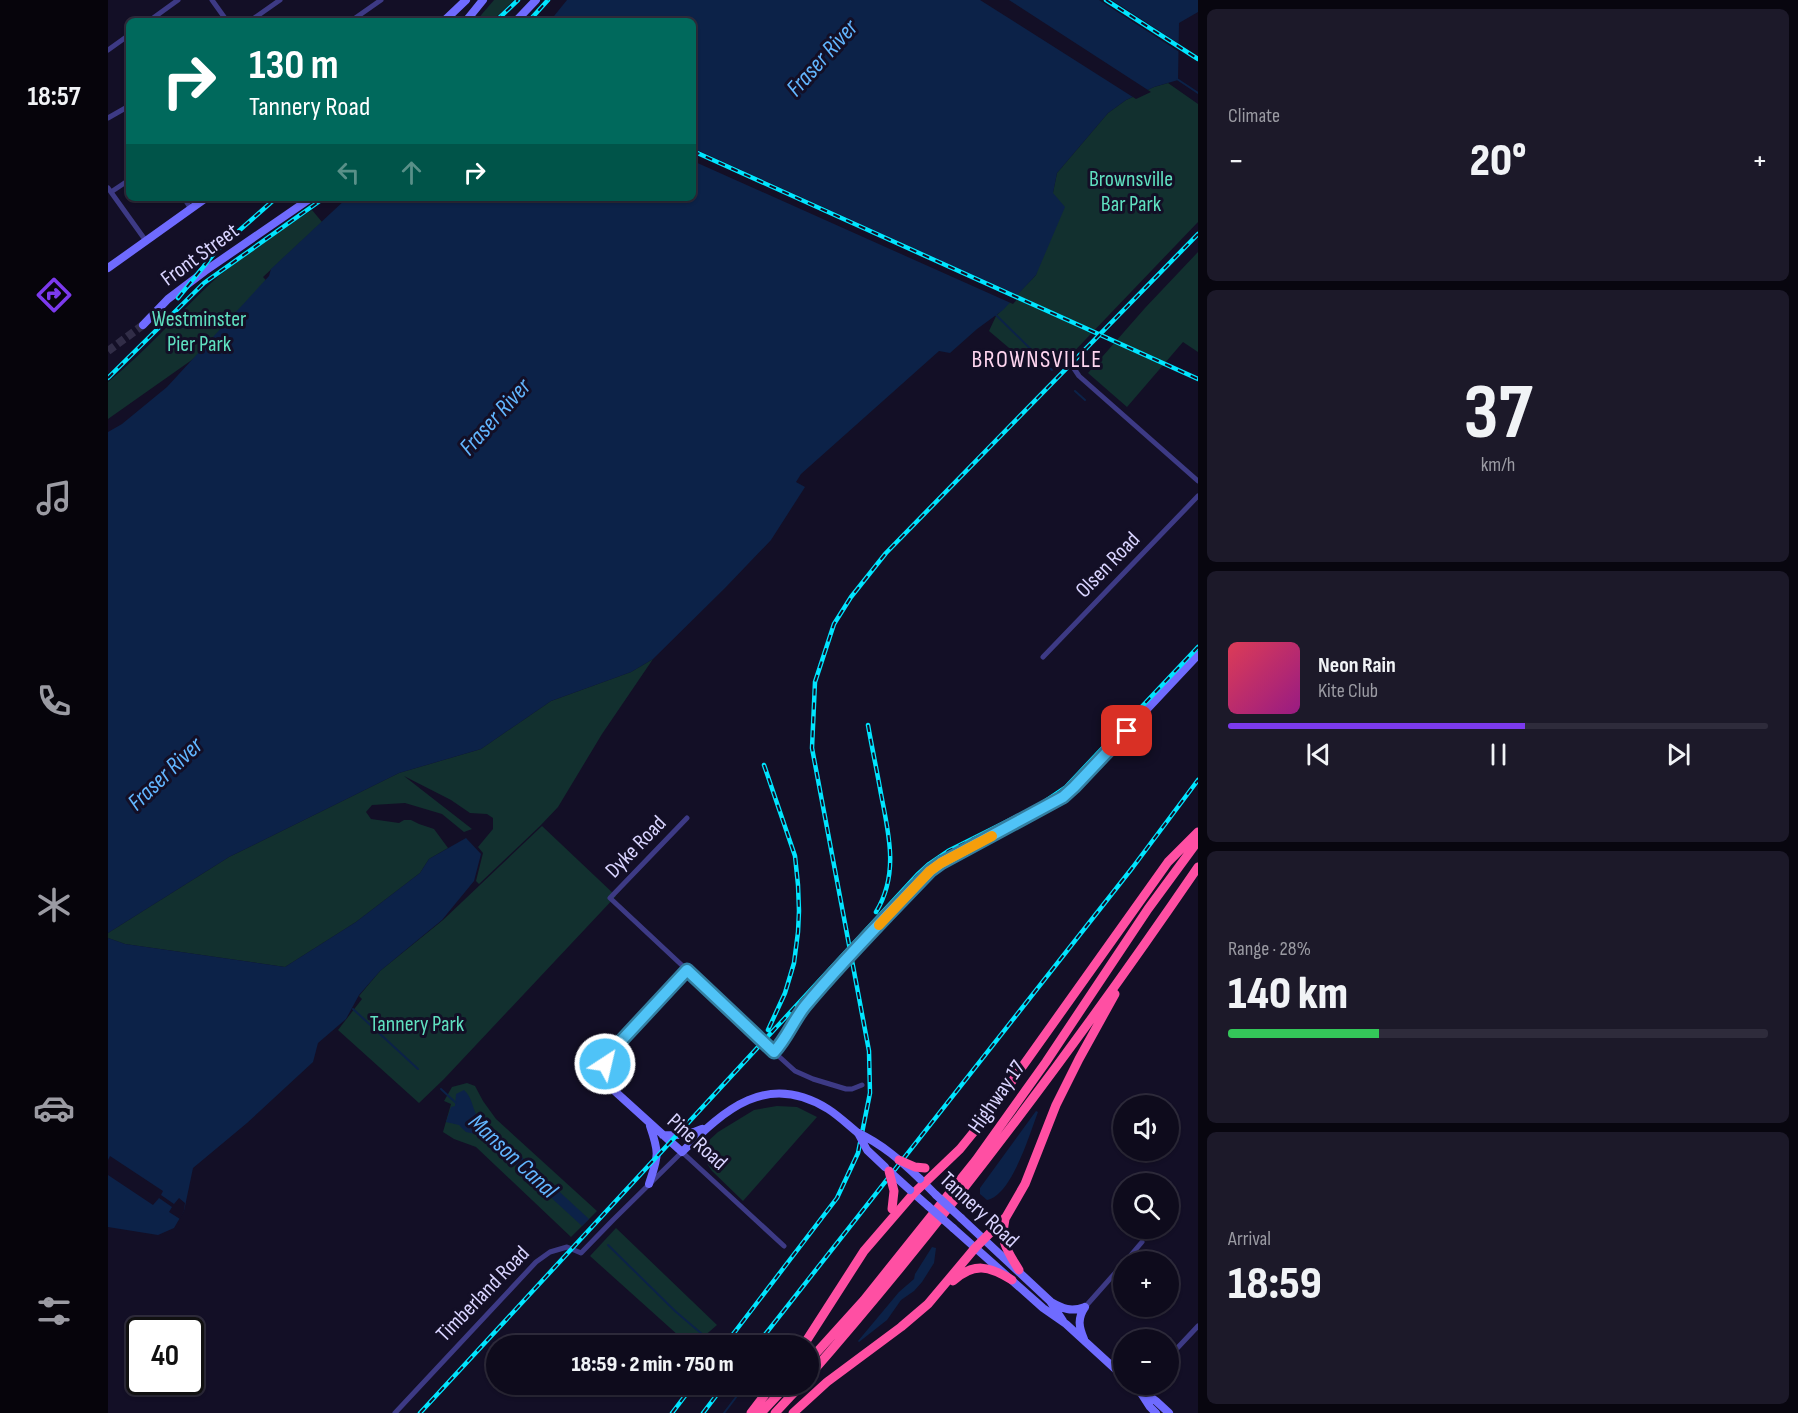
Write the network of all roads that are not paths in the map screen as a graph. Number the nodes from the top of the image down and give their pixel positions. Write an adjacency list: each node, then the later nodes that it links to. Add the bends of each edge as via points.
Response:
1 (178, 0): 8 (street)
2 (212, 0): 9 (street)
3 (280, 0): 10 (street)
4 (381, 0): 11 (street)
5 (466, 0): 12 (street)
6 (483, 0): 13 (street)
7 (536, 0): 14 (street)
8 (153, 18)
9 (225, 18)
10 (254, 18)
11 (355, 18)
12 (447, 18)
13 (468, 18)
14 (519, 18)
15 (126, 37): 16 (street)
16 (108, 50)
17 (126, 109): 18 (street)
18 (108, 118)
19 (126, 182): 20 (street)
20 (109, 190): 25 (street)
21 (186, 201): 24 (street)
22 (202, 201): 24 (street)
23 (307, 201): 27 (street, Front Street, via 168,298)
24 (191, 209): 25 (street)
25 (146, 241): 26 (street)
26 (108, 268)
27 (143, 325)
28 (1071, 364): 29 (street, via 1079,376)
29 (1198, 481)
30 (1198, 496): 32 (street, Olsen Road)
31 (1198, 655): 39 (street, via 1063,797 930,871 804,1008)
32 (1042, 657)
33 (687, 818): 38 (street, Dyke Road, via 610,898)
34 (1198, 832): 45 (highway, via 1168,862 1012,1083)
35 (1198, 841): 70 (highway, Highway 17, via 976,1160)
36 (1198, 867): 37 (highway, Highway 17)
37 (1132, 963): 52 (highway, via 1056,1105 1025,1184); 71 (highway, Highway 17, via 929,1235)
38 (687, 970): 39 (street); 41 (street, Pine Road, via 608,1055 604,1070 608,1085)
39 (774, 1052): 40 (street, via 804,1075 846,1089)
40 (862, 1085)
41 (649, 1123): 44 (street, Pine Road); 50 (street, via 658,1157)
42 (706, 1127): 43 (street, Tannery Road, via 748,1099 782,1094 814,1102); 44 (street, via 689,1135); 46 (street, Tannery Road)
43 (858, 1133): 47 (street, Tannery Road, bridge); 48 (street, Tannery Road, bridge, via 867,1150)
44 (663, 1135): 46 (street, Pine Road)
45 (960, 1149): 47 (highway, bridge, via 931,1168 915,1167); 49 (highway)
46 (682, 1152): 50 (street, Timberland Road); 56 (street, Pine Road)
47 (900, 1160): 49 (street, Tannery Road, bridge)
48 (889, 1171): 51 (street, Tannery Road, bridge); 53 (highway, bridge, via 894,1191)
49 (922, 1182): 51 (highway); 54 (street, Tannery Road, bridge)
50 (649, 1184): 78 (street, Timberland Road, via 581,1253 567,1247 536,1262)
51 (912, 1192): 53 (highway); 57 (street, Tannery Road, bridge)
52 (1006, 1216): 54 (highway); 59 (highway, via 1004,1242)
53 (887, 1223): 67 (highway, via 853,1267)
54 (984, 1239): 57 (highway); 59 (street, Tannery Road)
55 (1143, 1242): 58 (street)
56 (784, 1246)
57 (975, 1248): 61 (street, Tannery Road); 62 (highway)
58 (1134, 1251)
59 (1019, 1270): 63 (street, Tannery Road)
60 (1113, 1275): 64 (street)
61 (1012, 1280): 62 (highway, via 993,1270 976,1268); 65 (street, Tannery Road)
62 (939, 1292): 82 (highway, via 908,1322 827,1382)
63 (1050, 1301): 64 (street, via 1063,1309); 65 (street, Tannery Road)
64 (1085, 1307): 68 (street, via 1079,1318)
65 (1066, 1324): 68 (street, Tannery Road)
66 (1198, 1326): 69 (street)
67 (810, 1335)
68 (1086, 1343): 72 (street, Tannery Road)
69 (1179, 1346)
70 (819, 1350)
71 (819, 1365)
72 (1113, 1367)
73 (765, 1395): 79 (highway)
74 (778, 1395): 80 (highway)
75 (792, 1395): 81 (highway)
76 (1143, 1395): 83 (street)
77 (1149, 1395): 84 (street)
78 (396, 1413)
79 (751, 1413)
80 (761, 1413)
81 (775, 1413)
82 (793, 1413)
83 (1156, 1413)
84 (1169, 1413)

